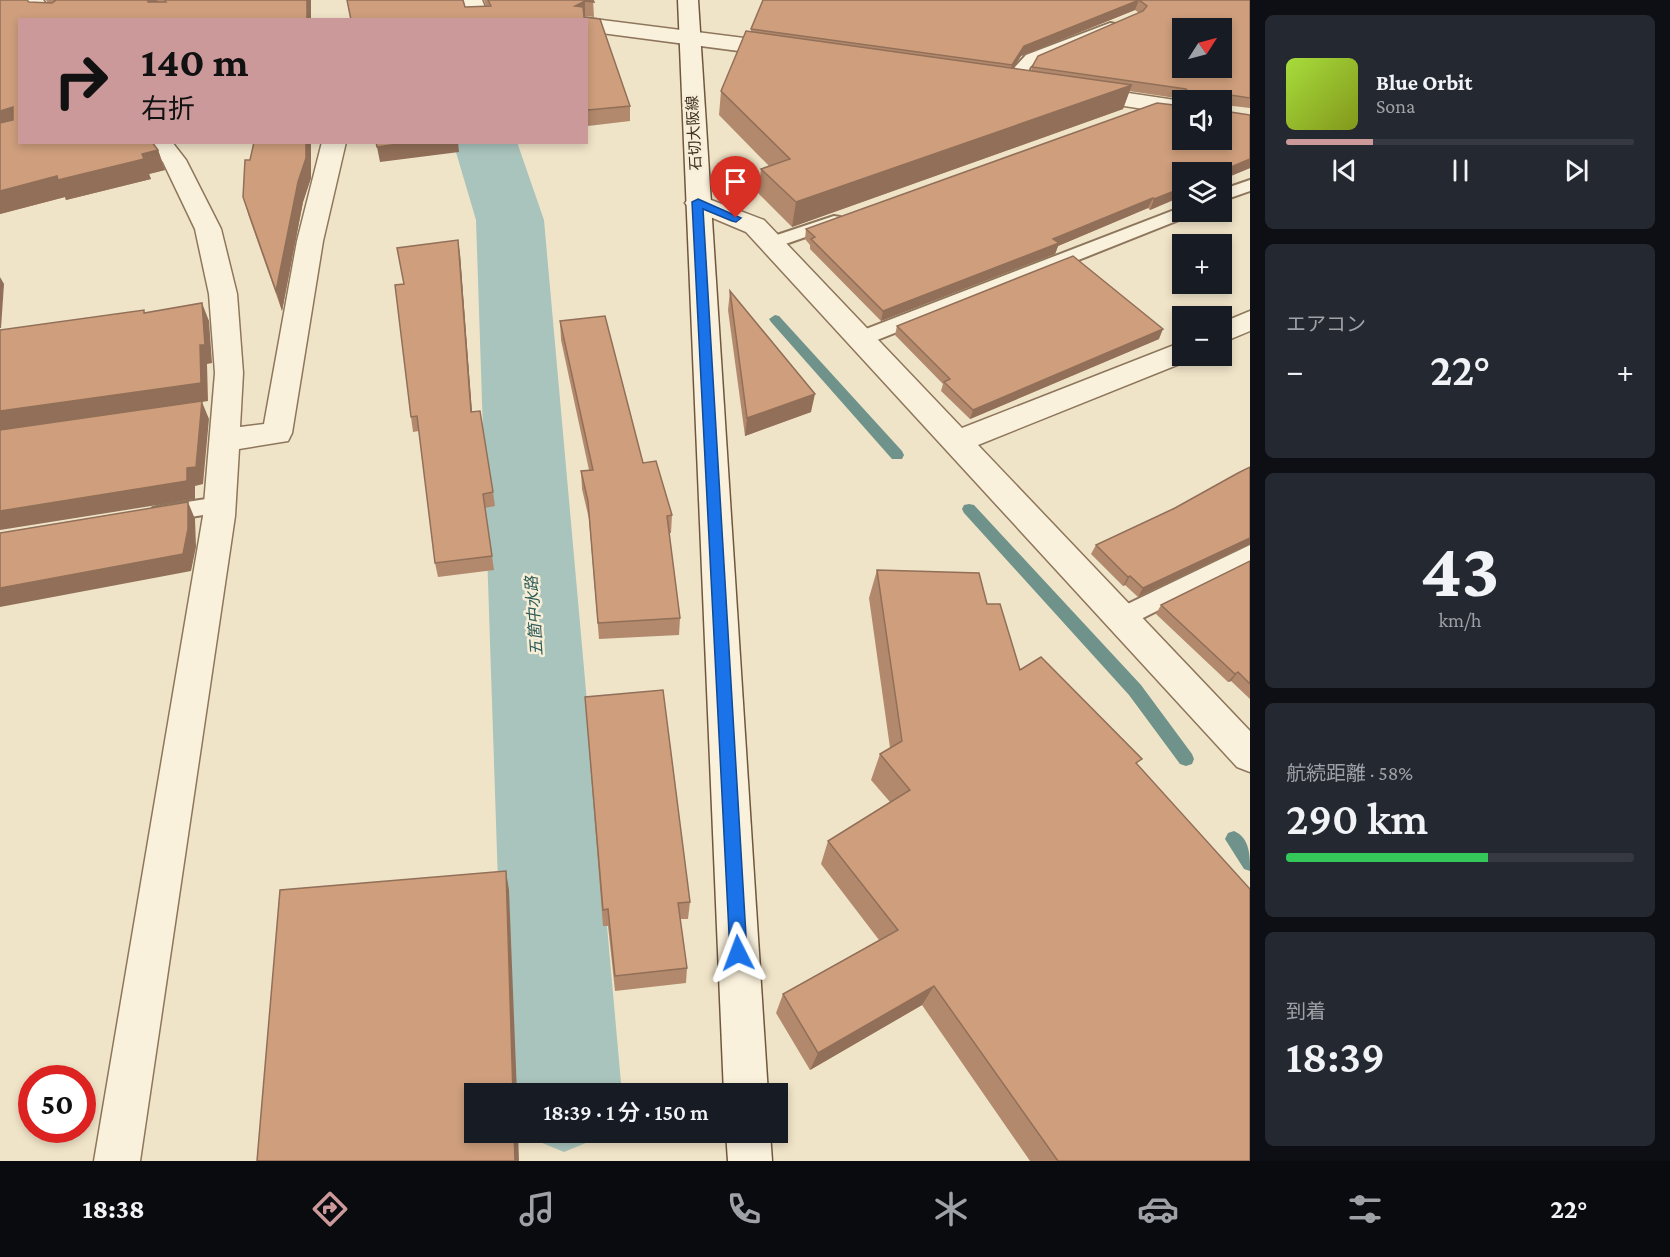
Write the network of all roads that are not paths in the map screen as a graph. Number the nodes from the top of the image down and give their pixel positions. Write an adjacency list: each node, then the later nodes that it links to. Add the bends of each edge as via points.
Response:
1 (31, 0): 5 (street)
2 (472, 0): 6 (street)
3 (688, 0): 10 (street, 石切大阪線)
4 (618, 5): 9 (street)
5 (48, 18)
6 (478, 18)
7 (1126, 20): 12 (lane, via 1027,61)
8 (588, 24): 9 (street)
9 (618, 27): 10 (street)
10 (690, 37): 11 (street); 23 (street, 石切大阪線)
11 (807, 54)
12 (1018, 80): 13 (street); 14 (street)
13 (994, 81)
14 (1041, 87)
15 (1064, 91): 16 (street)
16 (1157, 104): 17 (street); 18 (lane)
17 (1172, 106)
18 (1124, 116)
19 (161, 144): 31 (street, via 174,160 207,229 213,309 229,373)
20 (334, 144): 31 (street, via 310,241 277,433)
21 (1250, 185): 22 (lane)
22 (1232, 192)
23 (698, 202): 26 (street, via 755,226); 38 (street, 石切大阪線)
24 (848, 216): 26 (lane)
25 (1172, 216): 29 (lane)
26 (771, 243): 29 (street)
27 (1250, 320): 28 (street)
28 (1232, 329)
29 (860, 339): 32 (street)
30 (1172, 356): 32 (street)
31 (218, 420): 33 (street)
32 (956, 442): 36 (street)
33 (219, 505): 34 (lane); 40 (street)
34 (138, 518)
35 (1250, 554): 36 (lane)
36 (1121, 618): 37 (street)
37 (1245, 744)
38 (745, 1083)
39 (749, 1143): 41 (street)
40 (117, 1161)
41 (750, 1161)

